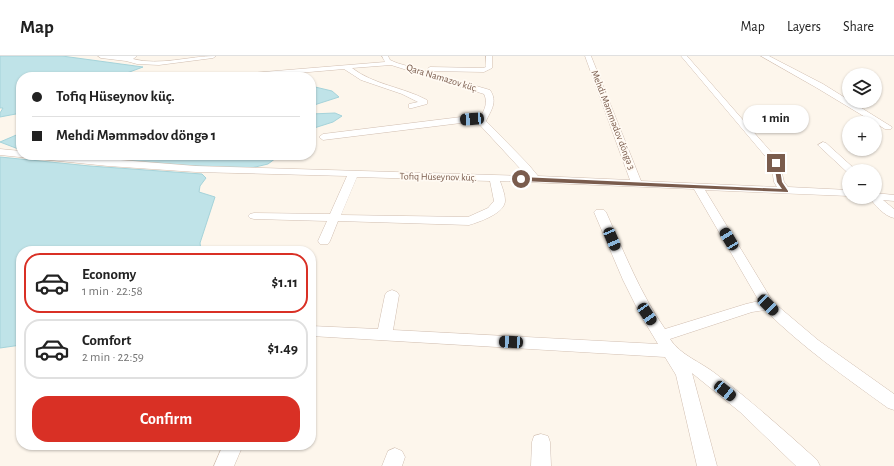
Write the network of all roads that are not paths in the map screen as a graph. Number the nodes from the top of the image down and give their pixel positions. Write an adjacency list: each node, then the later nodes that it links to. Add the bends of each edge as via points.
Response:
1 (101, 56): 9 (street)
2 (134, 56): 9 (street)
3 (213, 56): 10 (street)
4 (385, 56): 11 (street, Qara Namazov küç.)
5 (489, 56): 14 (street, via 489,68 484,70)
6 (588, 56): 28 (street, Mehdi Məmmədov döngə 3)
7 (684, 56): 30 (street, via 776,163 779,182)
8 (764, 56): 18 (street)
9 (127, 59): 10 (street, via 155,63)
10 (188, 59): 13 (street)
11 (391, 63): 12 (street); 14 (street, Qara Namazov küç.)
12 (346, 67): 15 (street); 16 (street, via 365,78 424,102)
13 (195, 68)
14 (418, 70): 17 (street, Qara Namazov küç., via 487,92 490,99 488,112)
15 (312, 72)
16 (412, 106)
17 (482, 120): 19 (street, via 461,120); 27 (street, via 484,126)
18 (888, 127)
19 (323, 137)
20 (823, 145): 24 (street)
21 (0, 152): 22 (street)
22 (16, 154)
23 (72, 160): 25 (street, Tofiq Hüseynov küç., via 196,169)
24 (844, 164)
25 (353, 175): 26 (street, Tofiq Hüseynov küç.); 38 (street)
26 (494, 178): 27 (street, Tofiq Hüseynov küç.); 38 (street, via 500,202 476,220)
27 (535, 179): 28 (street, Tofiq Hüseynov küç.)
28 (637, 184): 29 (street, Tofiq Hüseynov küç.)
29 (698, 187): 30 (street, Tofiq Hüseynov küç.); 41 (street)
30 (786, 191): 31 (street, Tofiq Hüseynov küç.)
31 (842, 192)
32 (882, 197): 33 (street)
33 (894, 198)
34 (879, 204): 36 (street)
35 (600, 212): 44 (street, via 630,280)
36 (894, 215)
37 (254, 216): 38 (street)
38 (334, 218): 39 (street)
39 (324, 241)
40 (392, 295): 43 (street)
41 (768, 305): 44 (street, via 751,307); 46 (street, via 807,340)
42 (316, 331): 43 (street)
43 (384, 335): 45 (street)
44 (661, 336): 45 (street)
45 (670, 351): 51 (street, via 684,375); 52 (street, via 746,407)
46 (894, 403)
47 (541, 442): 50 (street)
48 (231, 450): 49 (street)
49 (224, 466)
50 (541, 466)
51 (707, 466)
52 (810, 466)

